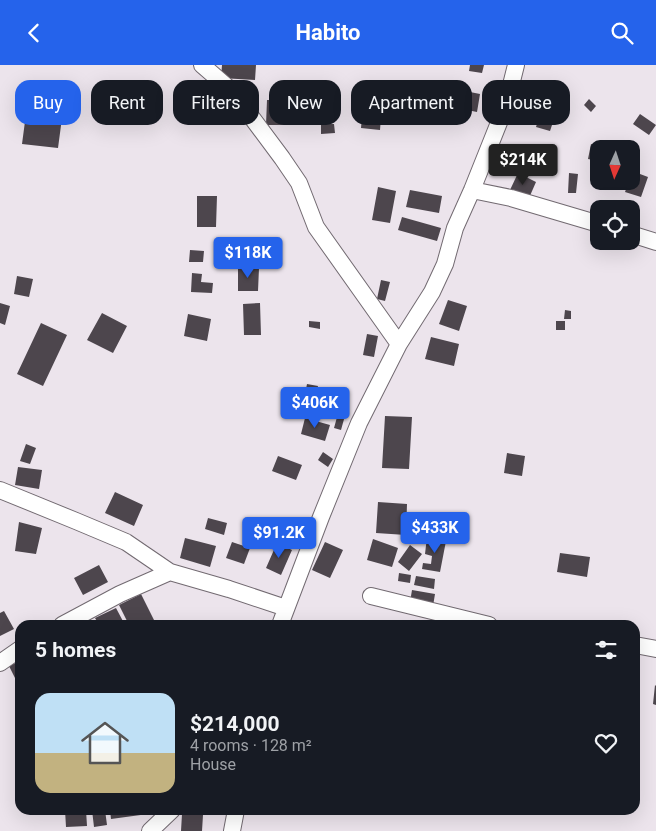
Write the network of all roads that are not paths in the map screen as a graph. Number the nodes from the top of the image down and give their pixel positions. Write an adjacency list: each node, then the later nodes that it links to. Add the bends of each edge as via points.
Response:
1 (202, 65): 7 (street, via 232,91 282,158 299,183 316,227)
2 (516, 65): 3 (street, via 506,105)
3 (472, 191): 4 (street, via 511,198); 7 (street, via 432,292)
4 (590, 221)
5 (640, 237): 6 (street)
6 (656, 242)
7 (399, 344): 11 (street, via 358,423)
8 (0, 491): 9 (street, via 126,542)
9 (170, 572): 11 (street); 12 (street)
10 (371, 596): 14 (street)
11 (286, 607): 13 (street)
12 (71, 620)
13 (282, 620)
14 (469, 620)
15 (640, 646): 16 (street)
16 (656, 649)
17 (15, 652): 18 (street)
18 (0, 663)
19 (167, 815): 21 (street)
20 (235, 815): 22 (street)
21 (150, 831)
22 (232, 831)

